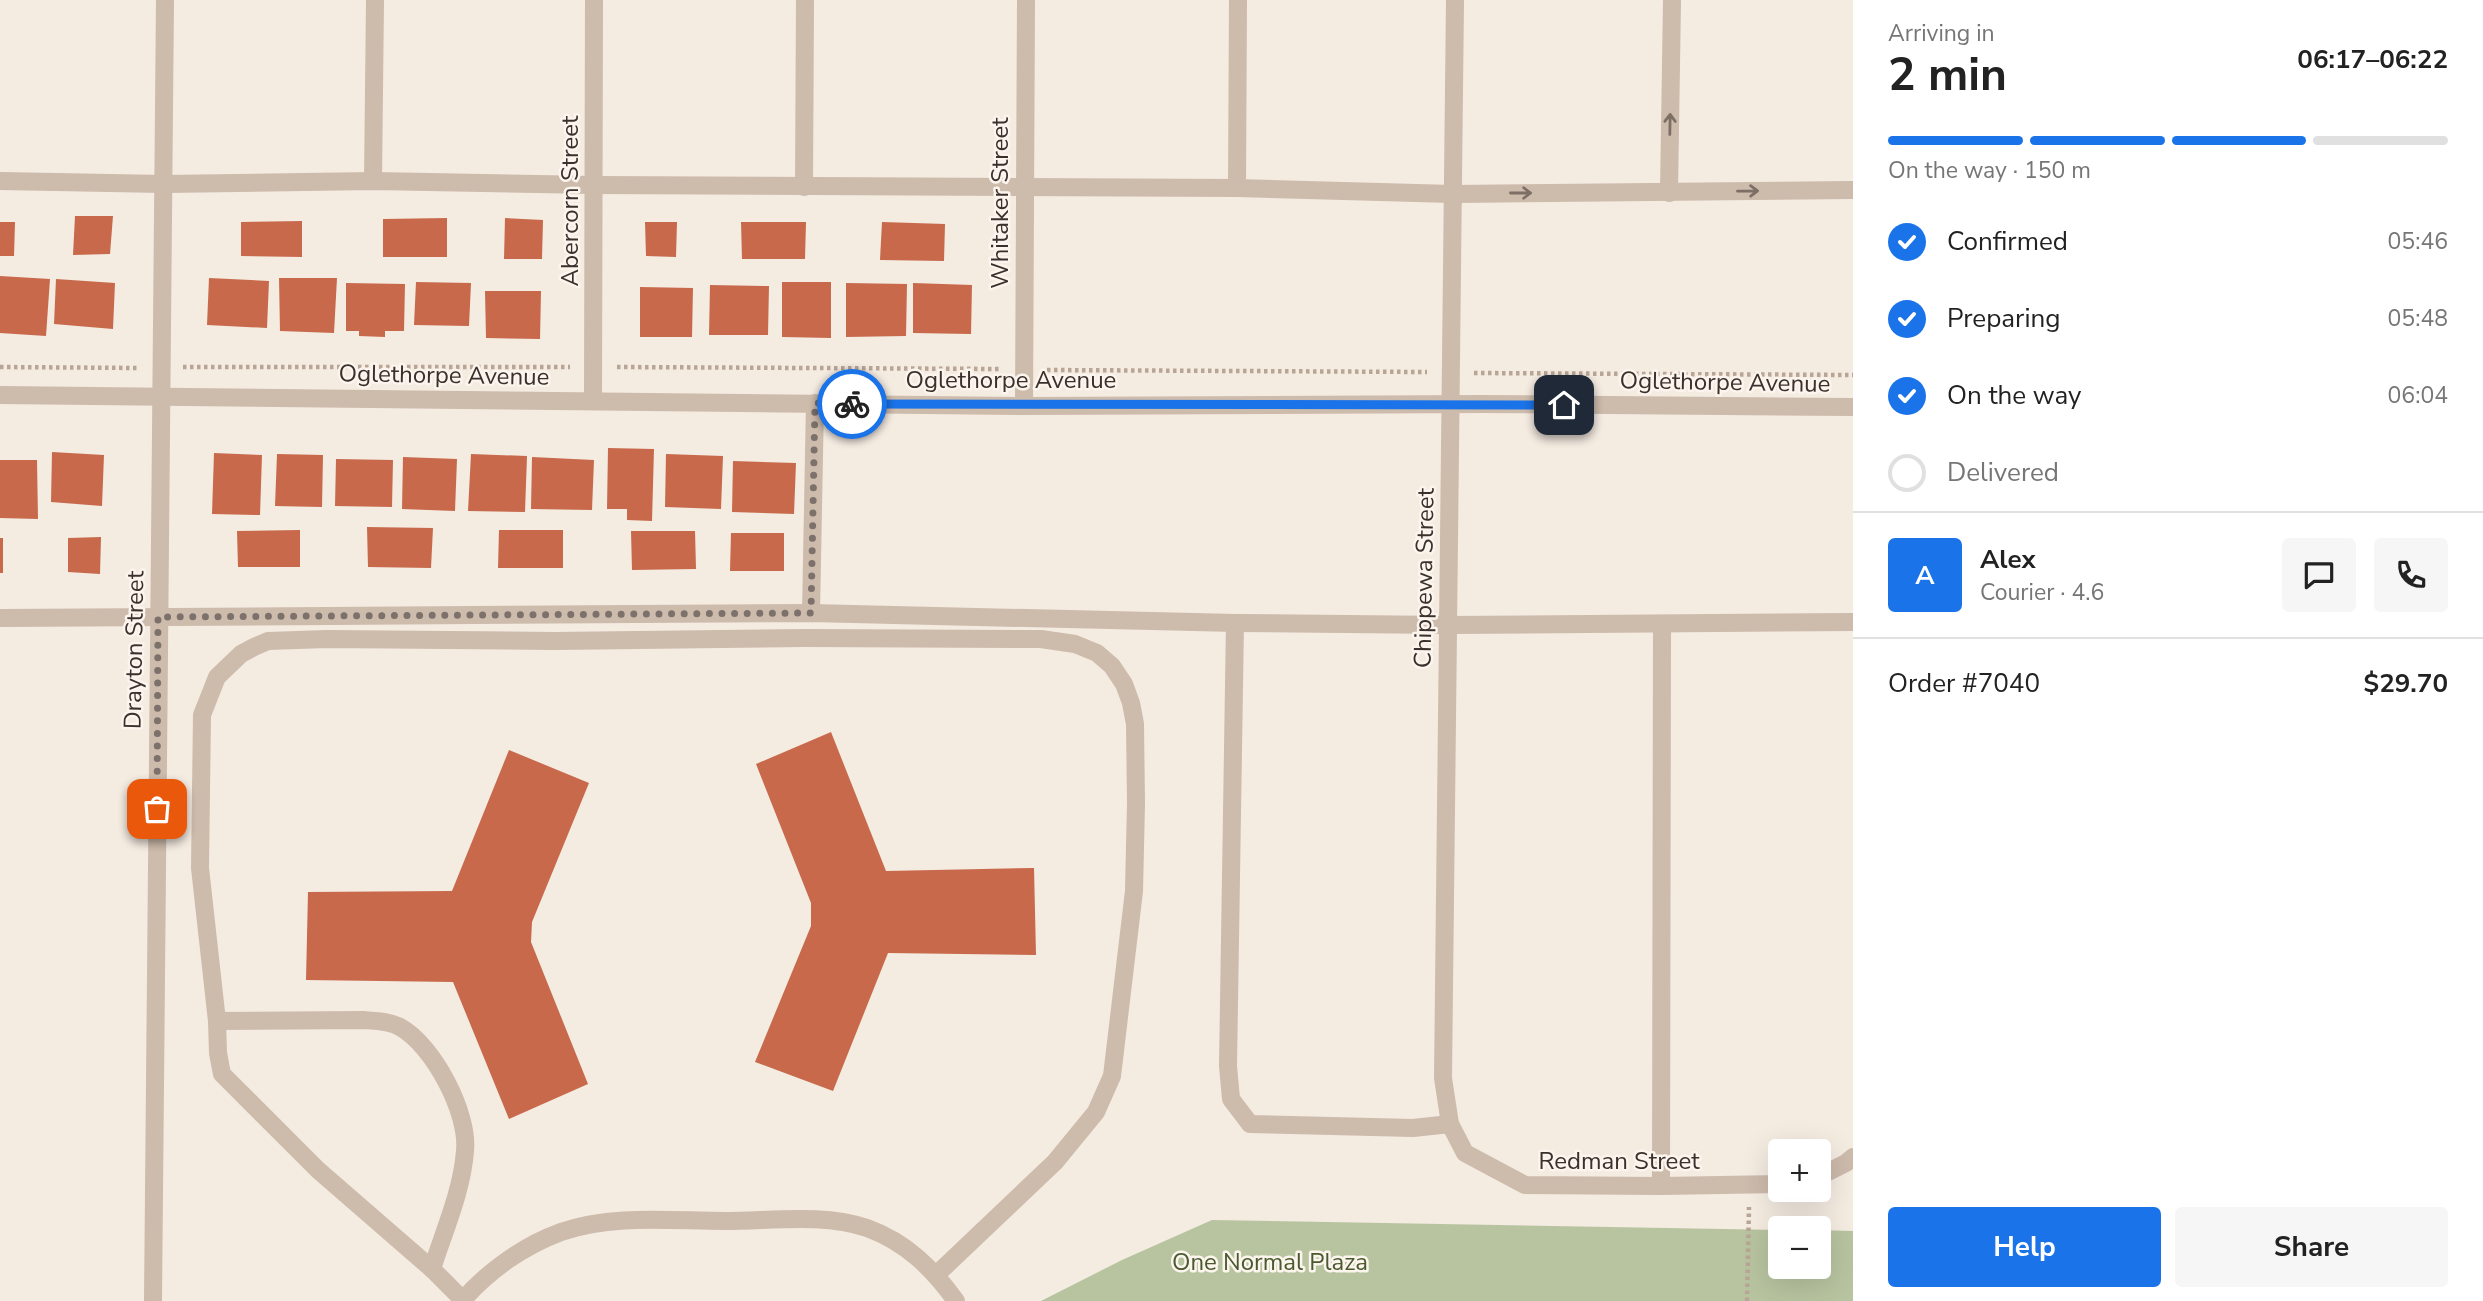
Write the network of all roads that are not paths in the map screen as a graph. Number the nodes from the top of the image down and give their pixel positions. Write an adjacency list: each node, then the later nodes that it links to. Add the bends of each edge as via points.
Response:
1 (165, 0): 11 (street, Drayton Street)
2 (375, 0): 10 (street)
3 (594, 0): 12 (street, Abercorn Street)
4 (805, 0): 13 (street)
5 (1026, 0): 14 (street, Whitaker Street)
6 (1238, 0): 15 (street)
7 (1455, 0): 18 (street, Chippewa Street)
8 (1672, 0): 17 (street, one-way to 8)
9 (0, 181): 11 (street)
10 (373, 181): 11 (street); 12 (street)
11 (164, 184): 20 (street, Drayton Street)
12 (594, 185): 13 (street); 21 (street, Abercorn Street)
13 (804, 187): 14 (street)
14 (1024, 187): 15 (street); 24 (street, Whitaker Street)
15 (1237, 188): 18 (street)
16 (1853, 190): 17 (street, one-way to 16)
17 (1669, 193): 18 (street, one-way to 17)
18 (1453, 194): 23 (street, Chippewa Street)
19 (0, 395): 20 (street, Oglethorpe Avenue)
20 (162, 397): 21 (street, Oglethorpe Avenue); 27 (street, Drayton Street)
21 (593, 401): 22 (street, Oglethorpe Avenue)
22 (815, 403): 24 (street, Oglethorpe Avenue); 26 (street)
23 (1451, 404): 24 (street, Oglethorpe Avenue); 25 (street, Oglethorpe Avenue); 32 (street, Chippewa Street)
24 (1024, 405)
25 (1853, 407)
26 (811, 613): 27 (street); 30 (street)
27 (158, 617): 28 (street); 43 (street, Drayton Street)
28 (0, 618)
29 (1853, 622): 31 (street)
30 (1235, 623): 32 (street); 34 (street, via 1231,1099 1250,1124 1413,1128)
31 (1662, 624): 32 (street); 39 (street)
32 (1448, 625): 34 (street, Chippewa Street, via 1443,1078)
33 (217, 1021): 40 (street, via 222,1073 318,1170); 40 (street, via 385,1022 401,1028 423,1048 445,1076 459,1110 466,1147 462,1176); 41 (street, via 200,868 202,715 217,677 254,647 268,641 327,639 956,638 1075,644 1097,653 1112,666 1124,684 1135,724 1133,891 1112,1076 1096,1112 1055,1163)
34 (1450, 1124): 35 (street, Chippewa Street)
35 (1465, 1153): 39 (street, Redman Street, via 1525,1185)
36 (1853, 1157): 37 (street)
37 (1831, 1170)
38 (1768, 1184): 39 (street, Redman Street)
39 (1661, 1186)
40 (432, 1269): 42 (street)
41 (936, 1275): 42 (street, via 909,1250 846,1222 648,1222 583,1226 542,1240 505,1262); 44 (street)
42 (463, 1300)
43 (153, 1301)
44 (956, 1301)

